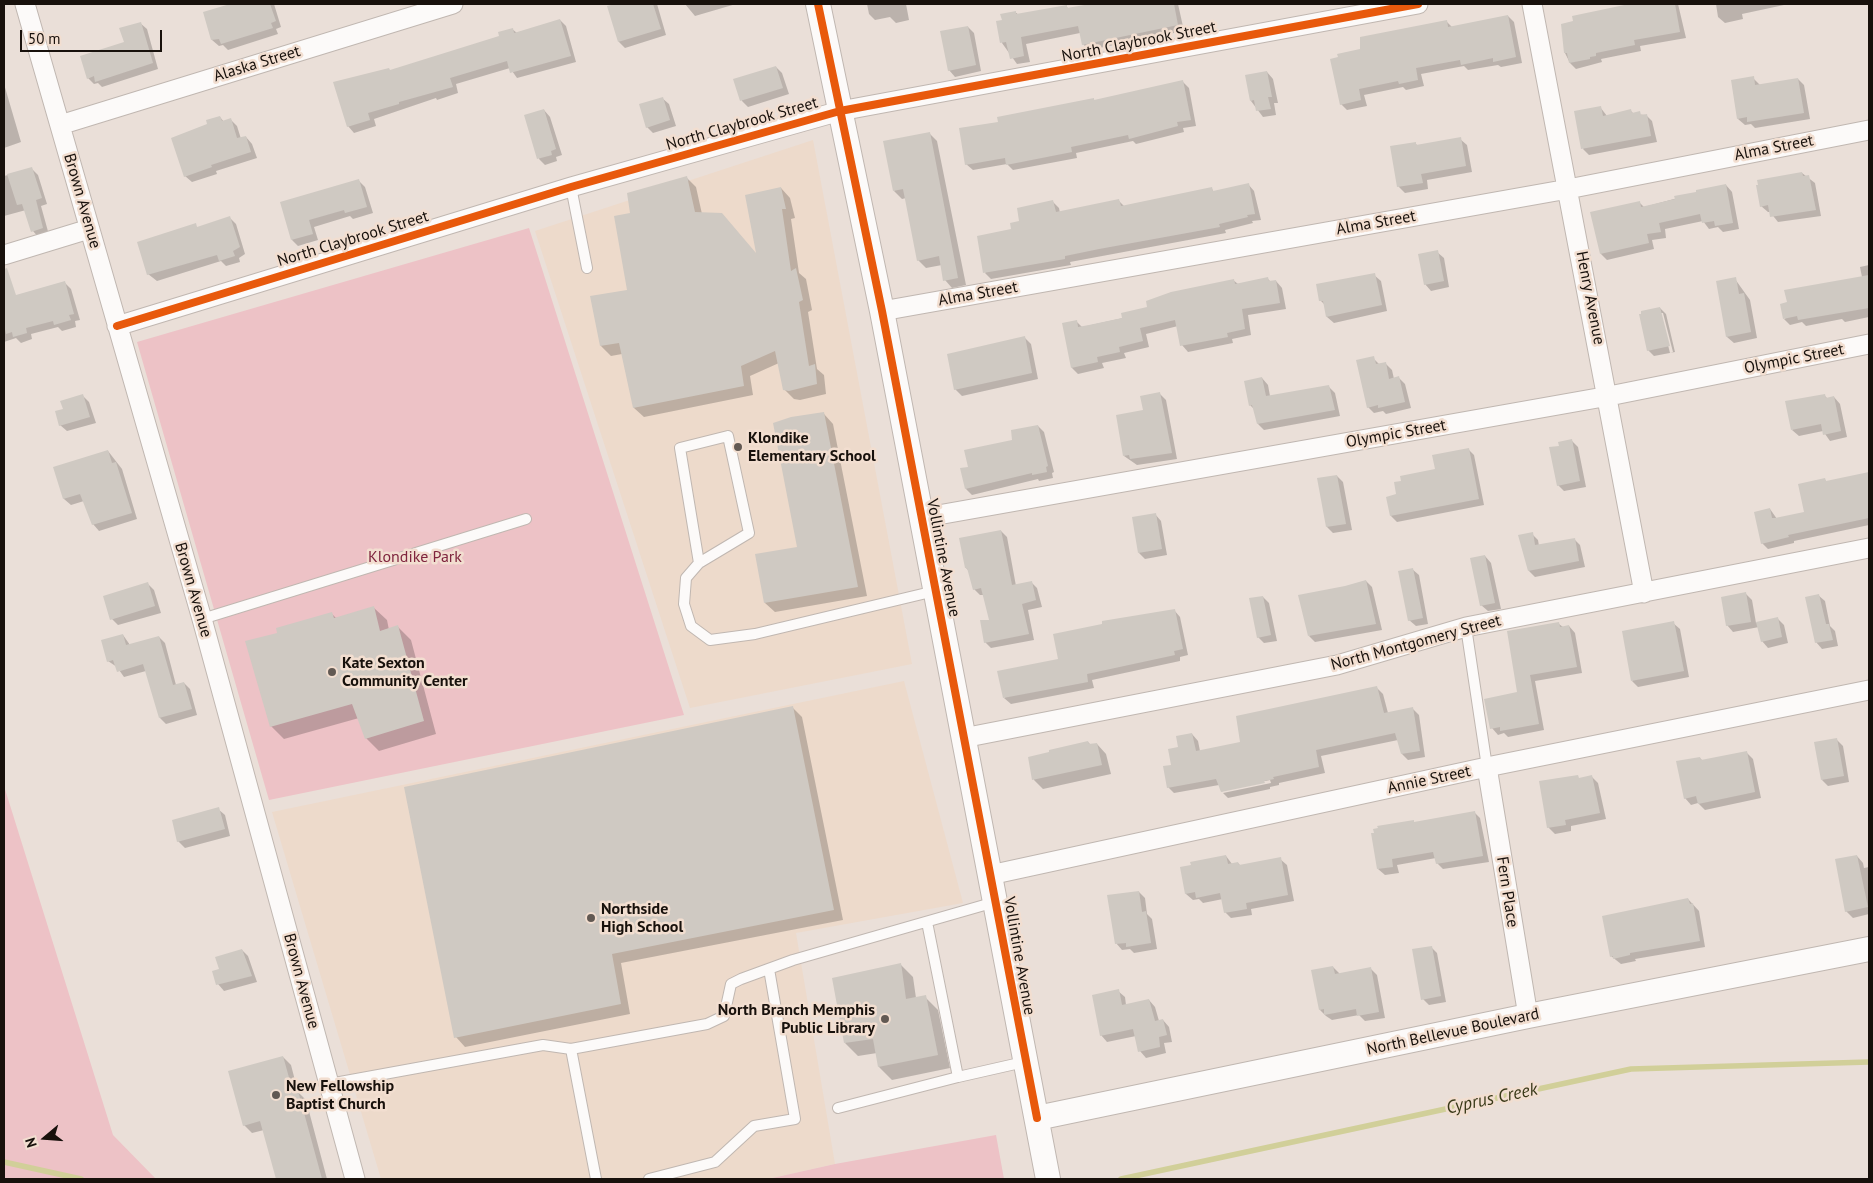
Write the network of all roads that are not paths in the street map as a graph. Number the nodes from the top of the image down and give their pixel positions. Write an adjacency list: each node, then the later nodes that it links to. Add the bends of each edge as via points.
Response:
1 (25, 4): 7 (street, Brown Avenue)
2 (453, 4): 7 (street, Alaska Street)
3 (818, 4): 6 (street, Vollintine Avenue)
4 (1418, 4): 6 (street, North Claybrook Street)
5 (1532, 4): 10 (street, Henry Avenue)
6 (840, 111): 9 (street, North Claybrook Street); 14 (street, Vollintine Avenue)
7 (60, 124): 11 (street, Brown Avenue)
8 (1869, 130): 10 (street, Alma Street)
9 (571, 187): 13 (lane); 15 (street, North Claybrook Street)
10 (1568, 189): 14 (street, Alma Street); 17 (street, Henry Avenue)
11 (89, 229): 12 (street); 15 (street, Brown Avenue)
12 (4, 255)
13 (587, 268)
14 (882, 311): 18 (street, Vollintine Avenue)
15 (117, 326): 24 (street, Brown Avenue)
16 (1869, 344): 17 (street, Olympic Street)
17 (1609, 396): 18 (street, Olympic Street); 23 (street, Henry Avenue)
18 (921, 518): 22 (street, Vollintine Avenue)
19 (526, 519): 24 (lane)
20 (1869, 548): 23 (street, North Montgomery Street)
21 (699, 563): 21 (lane, via 680,448 728,436 749,533); 22 (lane, via 686,578 684,604 691,626 710,640 755,634)
22 (935, 590): 27 (street, Vollintine Avenue)
23 (1644, 593): 25 (street, North Montgomery Street)
24 (202, 619): 38 (street, Brown Avenue)
25 (1466, 627): 27 (street, North Montgomery Street, via 1337,665); 28 (lane)
26 (1869, 690): 28 (street, Annie Street)
27 (963, 738): 29 (street, Vollintine Avenue)
28 (1487, 767): 29 (street, Annie Street); 34 (street, Fern Place)
29 (990, 875): 30 (street, Vollintine Avenue)
30 (995, 902): 31 (lane); 36 (street, Vollintine Avenue)
31 (927, 922): 33 (lane); 37 (lane)
32 (1869, 949): 34 (street, North Bellevue Boulevard)
33 (769, 969): 35 (lane, via 731,984 724,1016 706,1024); 43 (lane, via 795,1118 754,1126 714,1162)
34 (1528, 1016): 40 (street, North Bellevue Boulevard)
35 (571, 1049): 38 (lane, via 544,1045); 42 (lane)
36 (1024, 1062): 37 (lane); 40 (street, Vollintine Avenue)
37 (958, 1078): 39 (lane)
38 (329, 1084): 41 (street, Brown Avenue)
39 (838, 1108)
40 (1037, 1118): 44 (street, Vollintine Avenue)
41 (355, 1179)
42 (596, 1179)
43 (649, 1179)
44 (1048, 1179)

